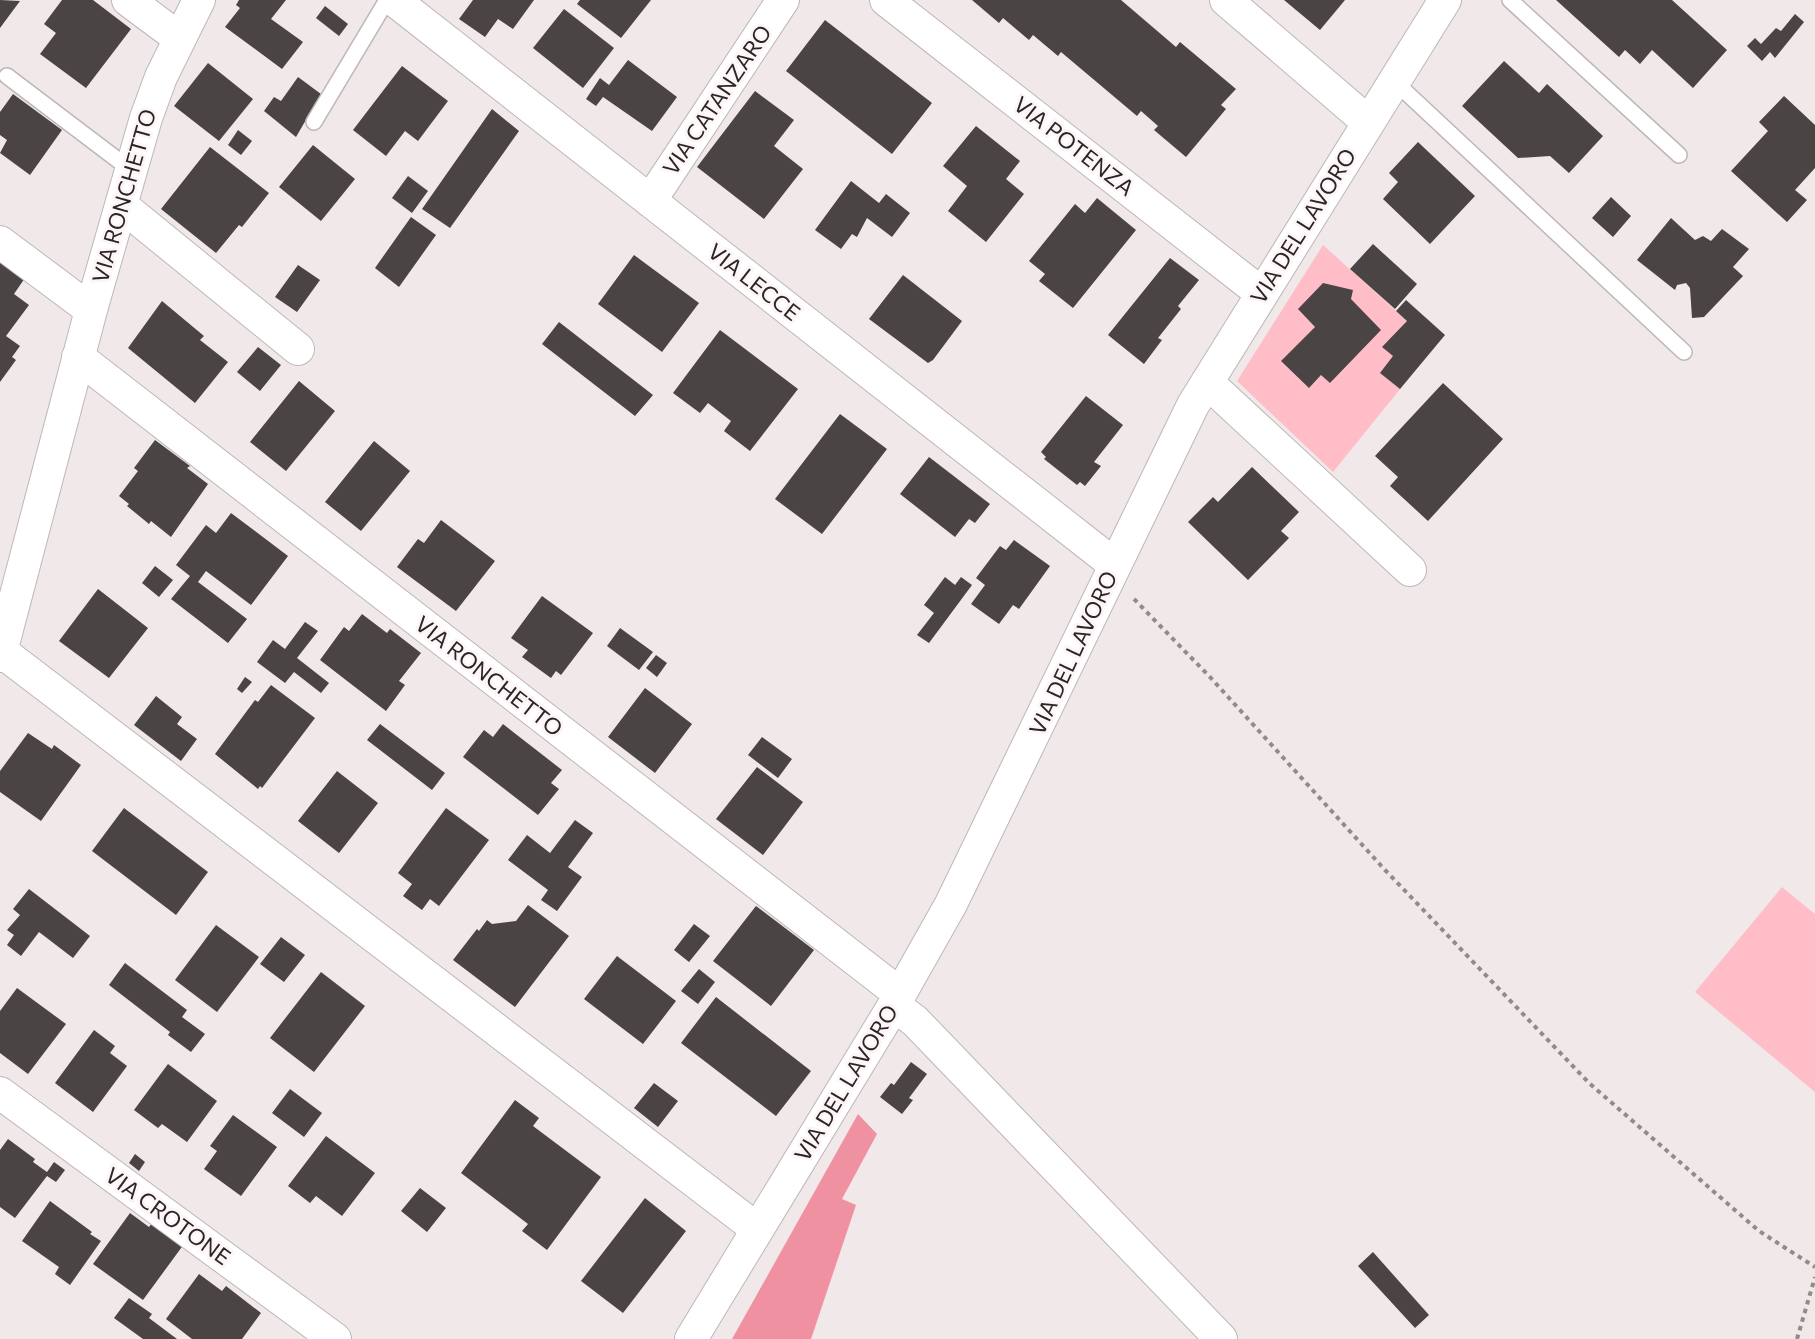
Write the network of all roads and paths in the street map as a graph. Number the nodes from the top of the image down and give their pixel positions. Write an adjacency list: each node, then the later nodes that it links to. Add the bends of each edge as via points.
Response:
1 (128, 0): 10 (street)
2 (199, 0): 10 (street, VIA RONCHETTO)
3 (387, 0): 13 (lane)
4 (394, 0): 17 (street, VIA LECCE)
5 (783, 0): 17 (street, VIA CATANZARO)
6 (886, 0): 20 (street, VIA POTENZA)
7 (1226, 0): 14 (street)
8 (1445, 0): 12 (street, VIA DEL LAVORO)
9 (1510, 0): 15 (lane)
10 (179, 38): 16 (street, VIA RONCHETTO, via 153,98)
11 (7, 76): 16 (lane)
12 (1394, 81): 14 (street, VIA DEL LAVORO); 23 (lane)
13 (314, 122)
14 (1368, 122): 20 (street, VIA DEL LAVORO)
15 (1679, 155)
16 (131, 170): 18 (street, VIA RONCHETTO)
17 (651, 201): 27 (street, VIA LECCE)
18 (121, 205): 21 (street, VIA RONCHETTO); 22 (street)
19 (0, 242): 21 (street)
20 (1262, 293): 25 (street, VIA DEL LAVORO)
21 (91, 310): 24 (street, VIA RONCHETTO)
22 (298, 349)
23 (1684, 352)
24 (78, 357): 26 (street, VIA RONCHETTO); 30 (street, VIA RONCHETTO)
25 (1207, 382): 27 (street, VIA DEL LAVORO); 28 (street)
26 (10, 568): 29 (street, VIA RONCHETTO)
27 (1112, 570): 30 (street, VIA DEL LAVORO, via 958,890); 33 (path, via 1385,870 1589,1083 1759,1231)
28 (1410, 570)
29 (1, 653): 32 (street, VIA RONCHETTO)
30 (897, 1000): 32 (street, VIA DEL LAVORO); 37 (street, VIA RONCHETTO)
31 (0, 1093): 35 (street, VIA CROTONE)
32 (757, 1229): 36 (street, VIA DEL LAVORO)
33 (1815, 1267)
34 (1815, 1277): 38 (path)
35 (335, 1339)
36 (691, 1339)
37 (1221, 1339)
38 (1797, 1339)

